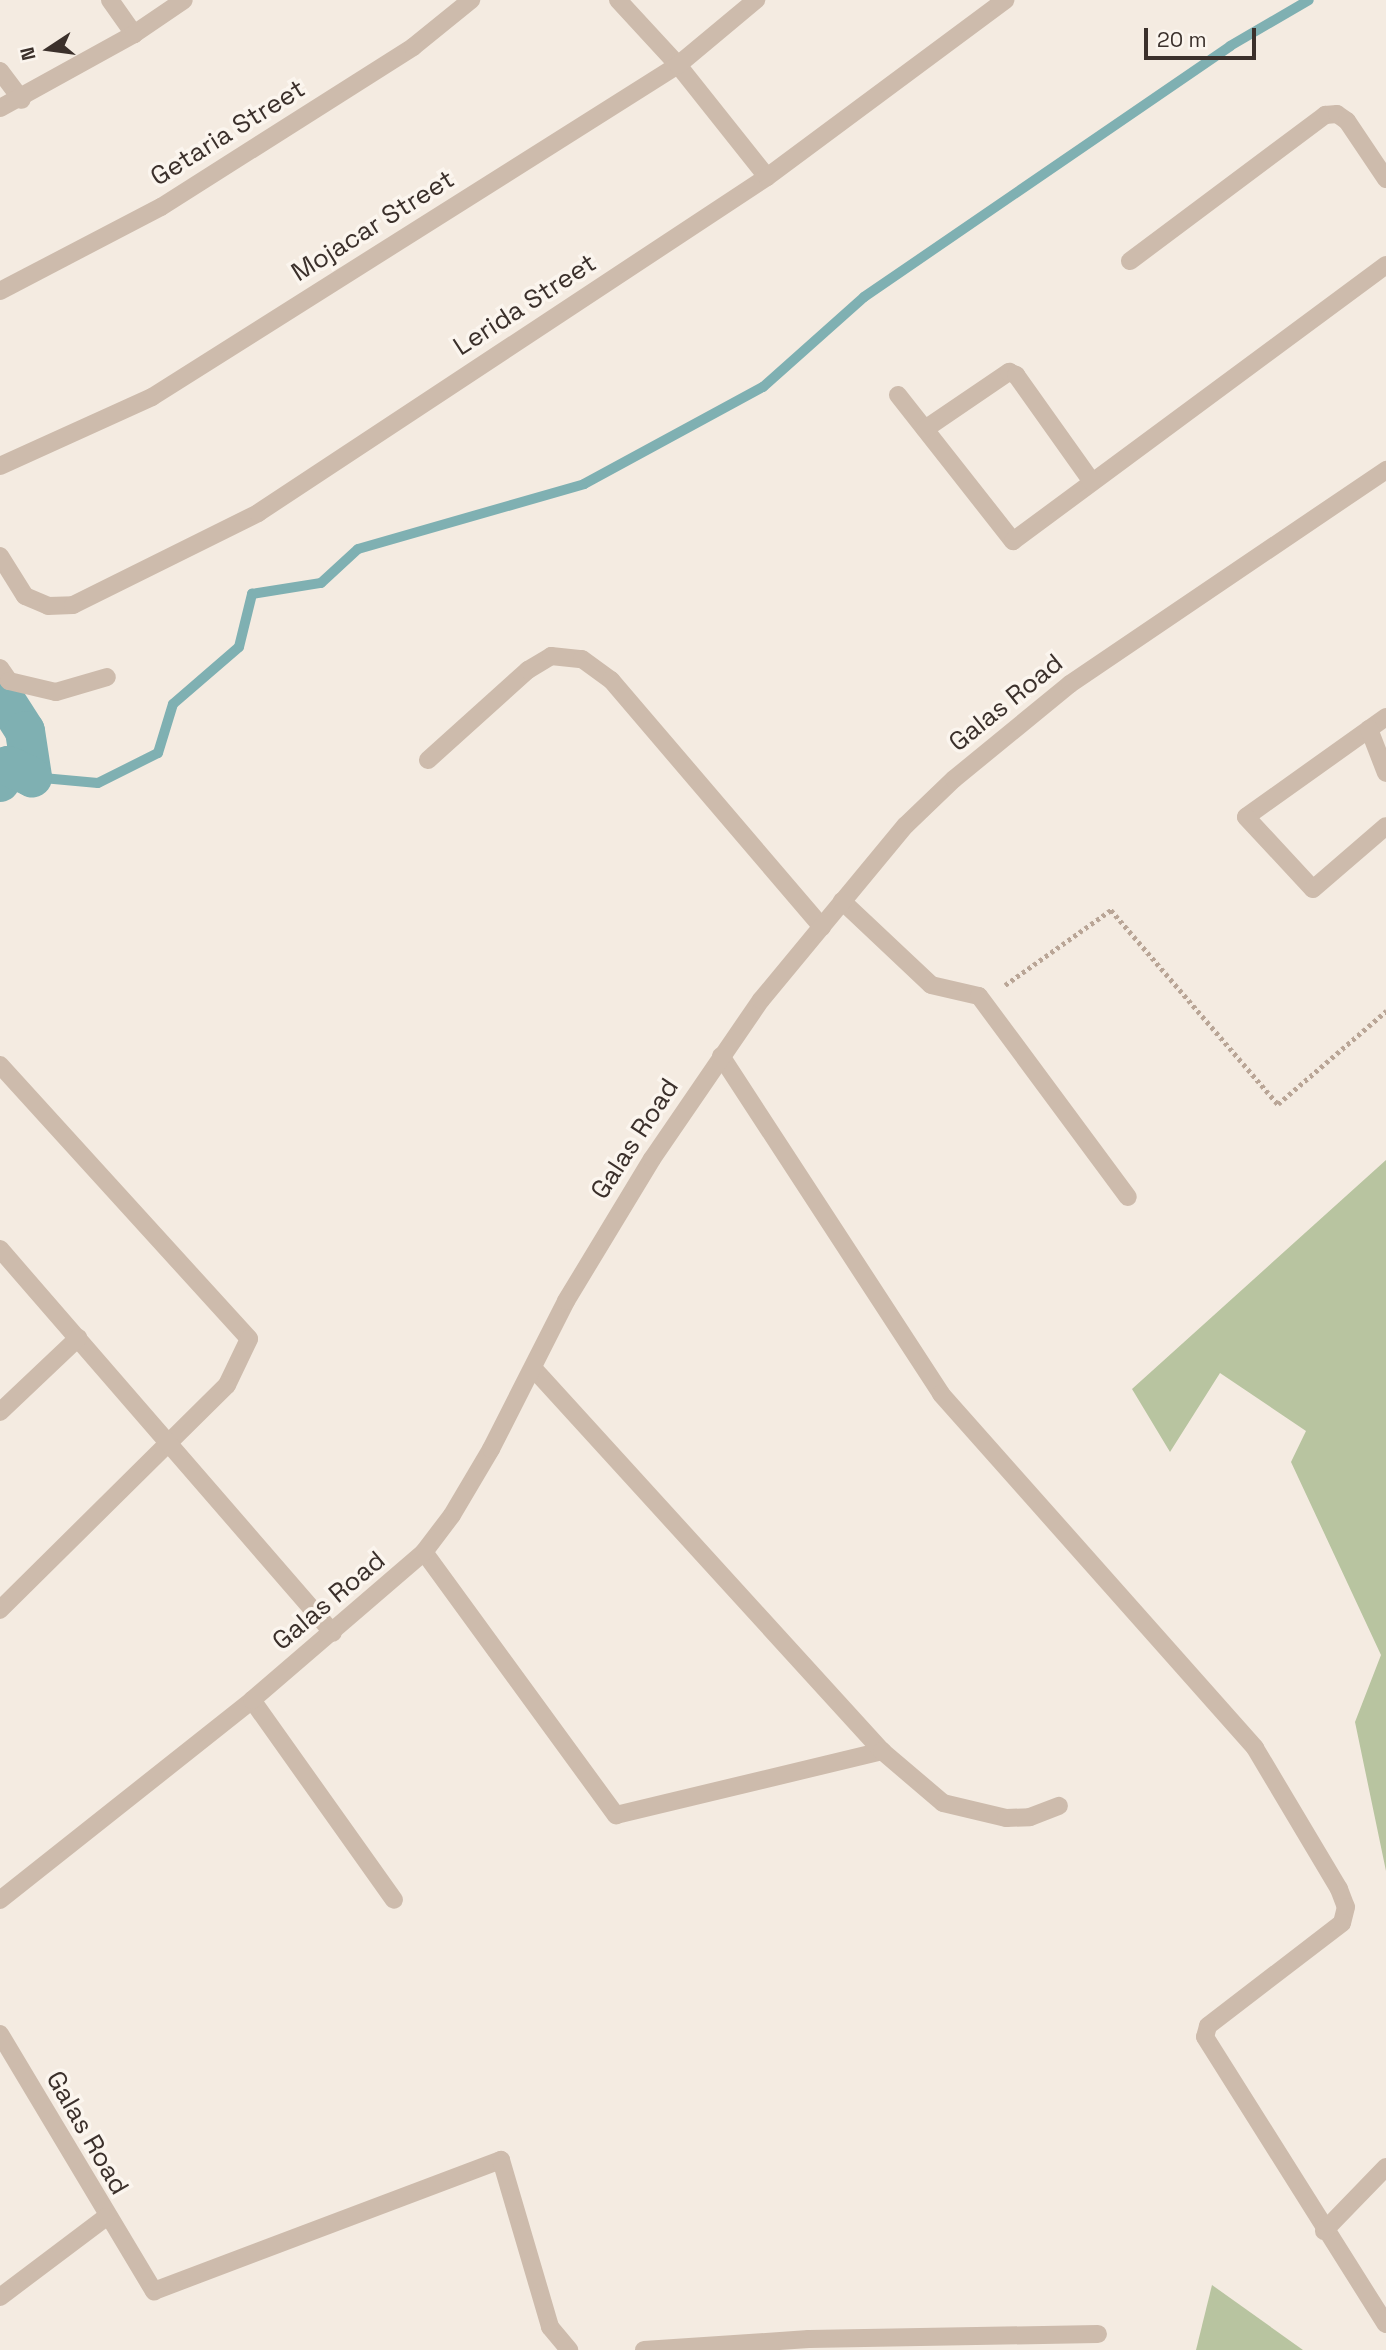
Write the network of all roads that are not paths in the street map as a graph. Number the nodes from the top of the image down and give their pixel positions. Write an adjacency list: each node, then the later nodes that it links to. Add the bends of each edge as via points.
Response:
1 (110, 0): 7 (street)
2 (184, 0): 7 (street)
3 (471, 0): 16 (street, Getaria Street, via 413,47 161,207)
4 (618, 0): 8 (street)
5 (756, 0): 8 (street, Mojacar Street)
6 (1005, 0): 12 (street, Lerida Street)
7 (134, 34): 10 (street)
8 (678, 65): 12 (street); 19 (street, Mojacar Street, via 152,397)
9 (0, 71): 10 (street)
10 (22, 100): 11 (street)
11 (0, 108)
12 (767, 177): 22 (street, Lerida Street, via 258,513 74,605 48,606 26,596)
13 (1386, 179): 14 (street, via 1347,121 1337,114 1325,115)
14 (1130, 261)
15 (1386, 265): 21 (street)
16 (0, 290)
17 (898, 395): 18 (street)
18 (925, 429): 21 (street, via 1009,372 1016,375); 21 (street, via 1010,540 1017,540)
19 (0, 467)
20 (1386, 470): 30 (street, Galas Road, via 1133,640 1016,726 906,825)
21 (1093, 482)
22 (0, 556)
23 (0, 668): 24 (street, via 9,681 56,692)
24 (107, 677)
25 (1386, 717): 26 (street)
26 (1369, 729): 28 (street); 29 (street, via 1246,817 1313,889)
27 (428, 760): 31 (street, via 528,670 551,656 582,659 611,680)
28 (1386, 773)
29 (1386, 826)
30 (842, 901): 31 (street, Galas Road); 34 (street, via 931,985 973,993 984,1001)
31 (822, 927): 32 (street, Galas Road)
32 (721, 1056): 37 (street, Galas Road, via 599,1244); 51 (street, via 941,1394 1255,1748 1339,1889 1346,1907 1342,1923 1208,2025 1205,2037)
33 (0, 1065): 39 (street, via 249,1339 227,1385)
34 (1128, 1197)
35 (0, 1248): 36 (street)
36 (78, 1338): 38 (street); 39 (street)
37 (533, 1368): 40 (street, Galas Road, via 459,1504); 44 (street)
38 (0, 1412)
39 (171, 1444): 41 (street); 42 (street)
40 (424, 1552): 42 (street, Galas Road); 44 (street, via 616,1815)
41 (0, 1610)
42 (333, 1633): 43 (street, Galas Road)
43 (252, 1700): 46 (street, Galas Road); 47 (street)
44 (882, 1751): 45 (street, via 943,1803 1006,1818 1030,1817)
45 (1059, 1806)
46 (0, 1900)
47 (394, 1900)
48 (0, 2034): 50 (street, Galas Road)
49 (1386, 2167): 51 (street)
50 (106, 2217): 52 (street, Galas Road); 55 (street, via 154,2291 501,2160 550,2327)
51 (1324, 2231): 53 (street)
52 (0, 2297)
53 (1386, 2325)
54 (1098, 2334): 56 (street, via 809,2339)
55 (569, 2350)
56 (645, 2350)

